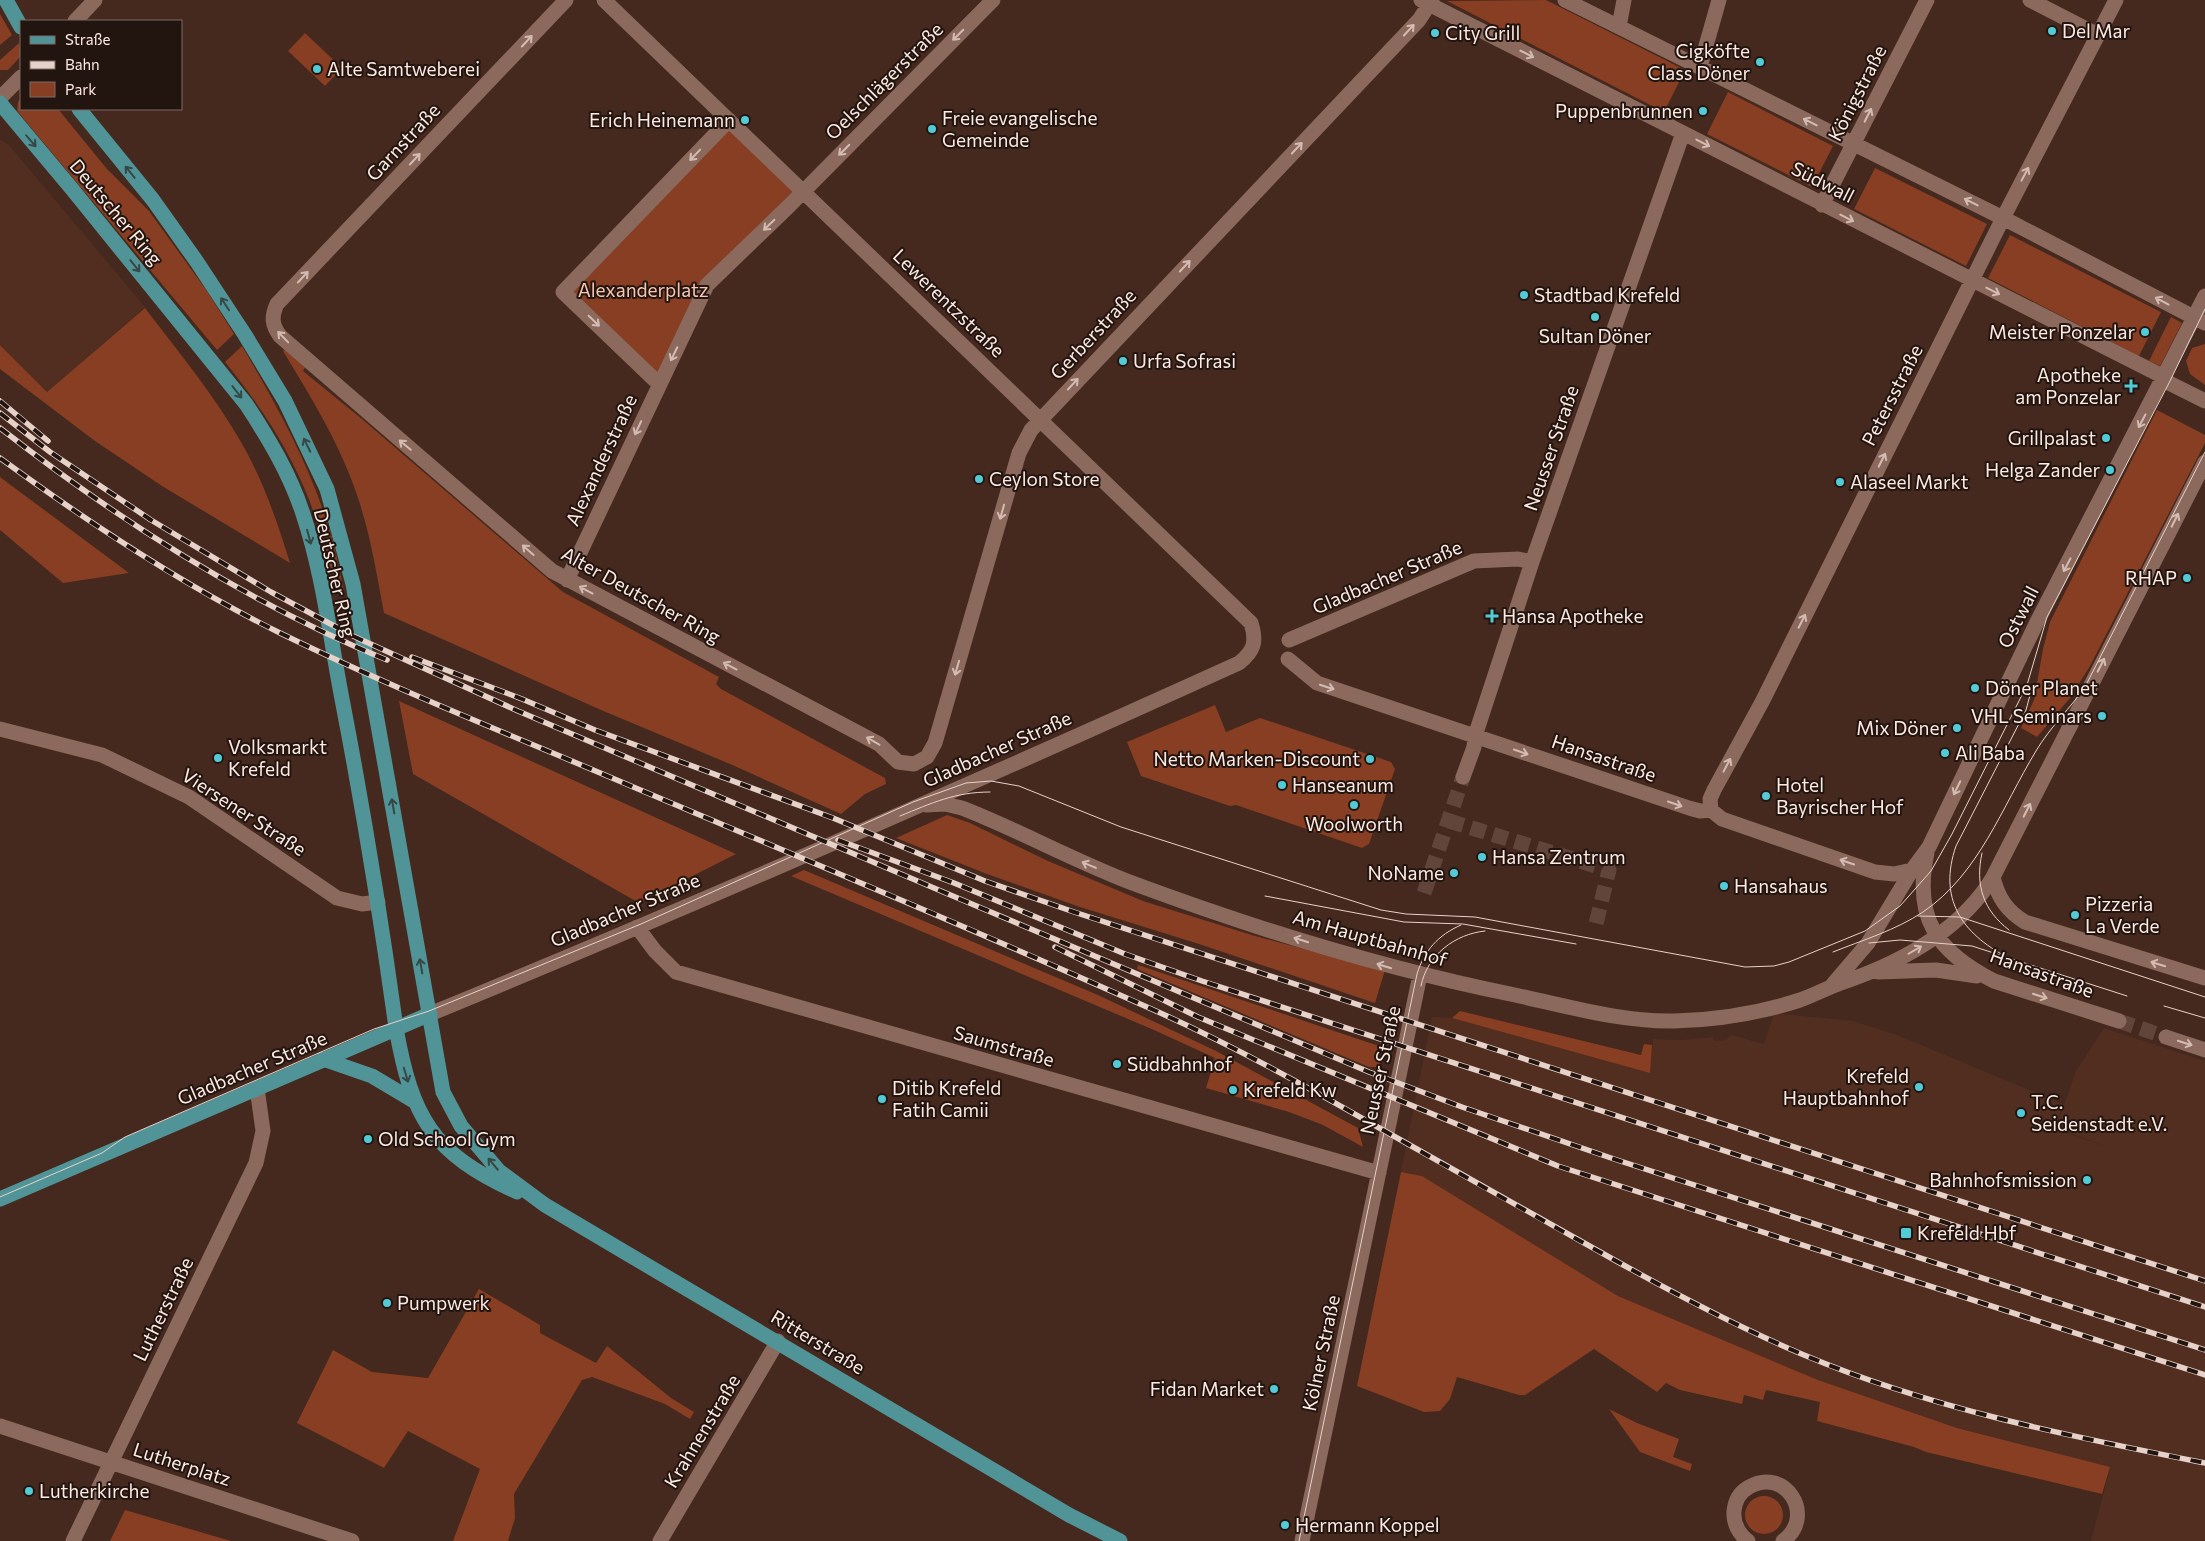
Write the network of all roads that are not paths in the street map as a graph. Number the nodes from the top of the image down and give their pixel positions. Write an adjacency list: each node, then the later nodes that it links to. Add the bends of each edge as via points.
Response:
1 (6, 0): 14 (main road)
2 (95, 0): 13 (street)
3 (566, 0): 30 (street, Garnstraße, one-way to 3, via 277,304)
4 (604, 0): 22 (street, Lewerentzstraße)
5 (993, 0): 25 (street, Oelschlägerstraße, one-way to 25)
6 (1565, 0): 15 (street)
7 (1624, 0): 15 (street)
8 (1719, 0): 17 (street)
9 (1927, 0): 24 (street, Königstraße, one-way to 9)
10 (2030, 0): 16 (street)
11 (2116, 0): 16 (street, Petersstraße)
12 (1428, 1): 23 (street, Südwall, one-way to 23); 35 (street, Gerberstraße, one-way to 12, via 1419,20)
13 (75, 20)
14 (20, 25)
15 (1619, 27): 17 (street)
16 (2098, 35): 27 (street, Petersstraße, one-way to 16)
17 (1700, 67): 24 (street, one-way to 17)
18 (20, 77): 19 (street)
19 (0, 98)
20 (0, 103): 51 (main road, Deutscher Ring, one-way to 51, via 246,404 270,440 285,471 303,514 320,577)
21 (80, 110): 60 (main road, Deutscher Ring, one-way to 21, via 353,584 327,489 285,401 245,335 153,200)
22 (729, 120): 25 (street, Lewerentzstraße); 33 (street, one-way to 33, via 563,292)
23 (1683, 133): 26 (street, Südwall, one-way to 26); 37 (street, Neusser Straße)
24 (1854, 144): 26 (street, Königstraße); 27 (street, one-way to 24)
25 (803, 190): 33 (street, one-way to 33, via 707,285); 35 (street, Lewerentzstraße)
26 (1822, 205): 28 (street, Südwall, one-way to 28)
27 (2002, 218): 28 (street, Petersstraße); 31 (street, one-way to 27)
28 (1972, 281): 32 (street, Südwall, one-way to 32); 47 (street, Petersstraße, one-way to 28, via 1714,790 1762,702)
29 (2205, 296): 31 (street, Ostwall)
30 (273, 314): 38 (street, Alter Deutscher Ring, one-way to 30, via 552,571 280,336 274,326)
31 (2199, 320): 32 (street, Ostwall)
32 (2164, 378): 34 (street, Südwall); 48 (street, Ostwall, one-way to 48, via 2037,622)
33 (659, 384): 38 (street, Alexanderstraße, one-way to 38)
34 (2205, 401)
35 (1040, 419): 40 (street, Lewerentzstraße, via 1251,623); 44 (street, Gerberstraße, one-way to 44, via 1019,453 935,743 927,757)
36 (2205, 462): 50 (street, one-way to 36)
37 (1532, 562): 39 (street, Gladbacher Straße, via 1518,559 1474,560); 43 (street, Neusser Straße)
38 (567, 580): 44 (street, Alter Deutscher Ring, one-way to 38, via 898,762 879,744)
39 (1289, 640)
40 (1254, 642): 46 (street, Gladbacher Straße, via 1251,653 1239,663)
41 (1288, 658): 43 (street, Hansastraße, one-way to 43, via 1317,683)
42 (0, 729): 51 (street, Viersener Straße, via 102,755 189,797 337,898 362,904)
43 (1475, 736): 45 (street, Neusser Straße); 47 (street, Hansastraße, one-way to 47, via 1689,808)
44 (914, 764)
45 (1464, 777)
46 (915, 806): 52 (street, Gladbacher Straße); 56 (street, Am Hauptbahnhof, one-way to 46, via 1303,941 1134,884 962,808 945,804)
47 (1711, 810): 49 (street, Hansastraße, one-way to 47, via 1884,874 1722,819)
48 (1929, 847): 49 (street, Ostwall); 53 (street, Hansastraße, via 1923,895 1926,915)
49 (1912, 870): 54 (street, Ostwall)
50 (1993, 877): 53 (street, via 1962,917); 57 (street, one-way to 50, via 2025,922 2007,908)
51 (378, 902): 62 (main road, Deutscher Ring)
52 (637, 927): 60 (street, Gladbacher Straße); 68 (street, Saumstraße, via 676,972)
53 (1936, 937): 55 (street, one-way to 53); 58 (street, Hansastraße, via 1965,964)
54 (1862, 952): 59 (street, Am Hauptbahnhof)
55 (1872, 973): 58 (street, via 1936,970 1960,972); 59 (street, Am Hauptbahnhof)
56 (1420, 975): 59 (street, Am Hauptbahnhof, via 1609,1015 1673,1021 1750,1013 1781,1006); 68 (street, Neusser Straße)
57 (2205, 978)
58 (1994, 981): 61 (street, Hansastraße, one-way to 61)
59 (1830, 987)
60 (430, 1014): 62 (main road, Gladbacher Straße); 70 (main road, Ritterstraße, one-way to 60, via 499,1171 461,1126 443,1092)
61 (2119, 1021)
62 (396, 1028): 65 (main road, Gladbacher Straße); 67 (main road, Ritterstraße, one-way to 67)
63 (2166, 1037): 64 (street, one-way to 64)
64 (2205, 1050)
65 (323, 1059): 66 (main road, Gladbacher Straße); 67 (main road, via 372,1076)
66 (257, 1088): 69 (main road, Gladbacher Straße); 73 (street, Lutherstraße, via 263,1131 256,1163)
67 (414, 1101): 70 (main road, Ritterstraße, via 446,1149 488,1179)
68 (1379, 1172): 80 (street, Kölner Straße)
69 (0, 1198)
70 (545, 1204): 71 (main road, Ritterstraße)
71 (778, 1341): 74 (main road, Ritterstraße); 77 (street, Krahnenstraße)
72 (0, 1426): 73 (street, Lutherplatz)
73 (112, 1462): 75 (street, Lutherstraße); 76 (street, Lutherplatz)
74 (1069, 1515): 78 (main road, Ritterstraße); 79 (main road, Ritterstraße)
75 (72, 1541)
76 (352, 1541)
77 (660, 1541)
78 (1103, 1541)
79 (1120, 1541)
80 (1302, 1541)
81 (1748, 1541): 82 (street, via 1734,1522 1735,1504 1745,1489 1764,1482 1785,1488 1797,1506 1795,1528)
82 (1783, 1541)

